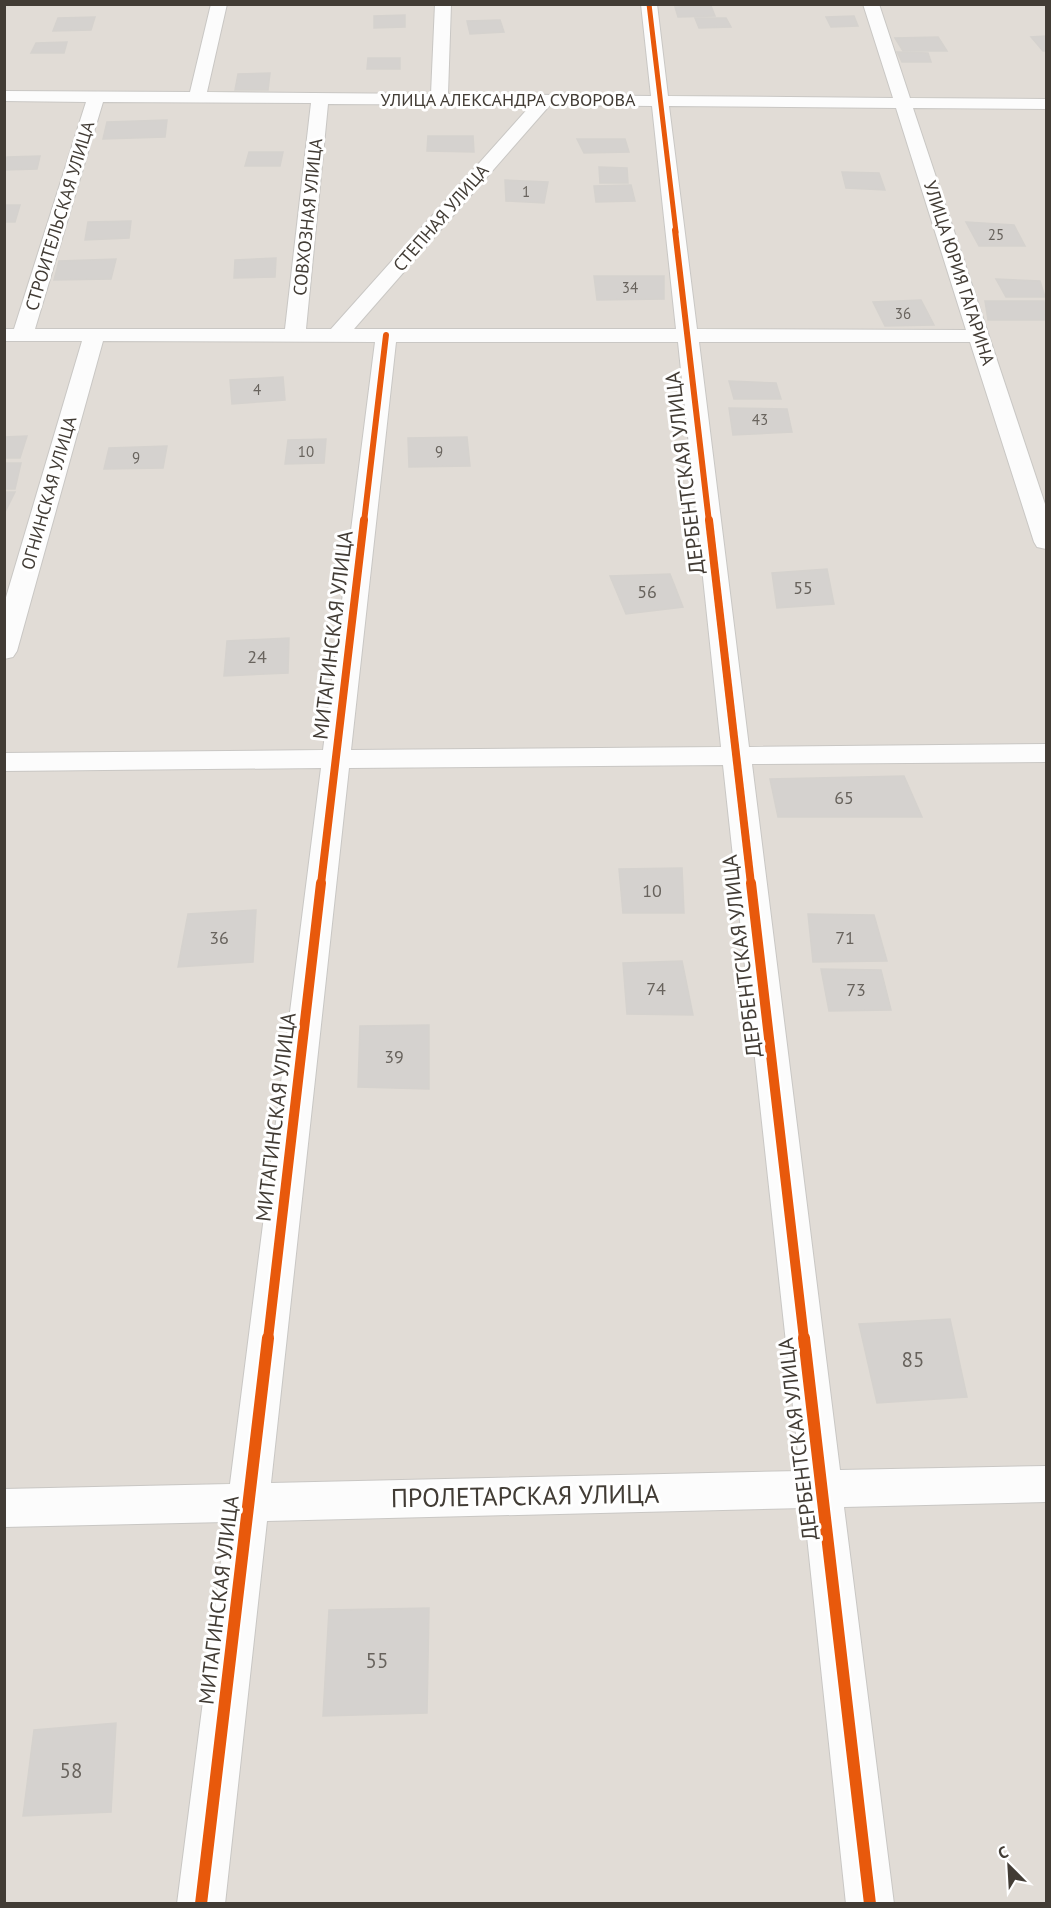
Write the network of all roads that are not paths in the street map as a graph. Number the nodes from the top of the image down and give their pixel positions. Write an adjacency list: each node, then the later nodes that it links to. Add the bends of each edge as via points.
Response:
1 (219, 4): 7 (street)
2 (444, 4): 9 (street)
3 (649, 4): 11 (street, ДЕРБЕНТСКАЯ УЛИЦА)
4 (871, 4): 12 (street, УЛИЦА ЮРИЯ ГАГАРИНА)
5 (4, 96): 6 (street, УЛИЦА АЛЕКСАНДРА СУВОРОВА)
6 (96, 97): 7 (street, УЛИЦА АЛЕКСАНДРА СУВОРОВА); 14 (street, СТРОИТЕЛЬСКАЯ УЛИЦА)
7 (197, 98): 8 (street, УЛИЦА АЛЕКСАНДРА СУВОРОВА)
8 (320, 98): 9 (street, УЛИЦА АЛЕКСАНДРА СУВОРОВА); 16 (street, СОВХОЗНАЯ УЛИЦА)
9 (440, 99): 10 (street, УЛИЦА АЛЕКСАНДРА СУВОРОВА)
10 (545, 100): 11 (street, УЛИЦА АЛЕКСАНДРА СУВОРОВА); 17 (street, СТЕПНАЯ УЛИЦА)
11 (660, 101): 12 (street, УЛИЦА АЛЕКСАНДРА СУВОРОВА); 19 (street, ДЕРБЕНТСКАЯ УЛИЦА)
12 (903, 103): 13 (street, УЛИЦА АЛЕКСАНДРА СУВОРОВА); 20 (street, УЛИЦА ЮРИЯ ГАГАРИНА)
13 (1047, 104)
14 (14, 335): 15 (street)
15 (94, 335): 16 (street); 22 (street, ОГНИНСКАЯ УЛИЦА)
16 (295, 335): 17 (street)
17 (337, 335): 18 (street)
18 (386, 335): 19 (street); 25 (street, МИТАГИНСКАЯ УЛИЦА)
19 (687, 336): 20 (street); 24 (street, ДЕРБЕНТСКАЯ УЛИЦА)
20 (979, 336): 21 (street, УЛИЦА ЮРИЯ ГАГАРИНА)
21 (1047, 542)
22 (4, 651)
23 (1047, 753): 24 (street)
24 (737, 755): 25 (street); 28 (street, ДЕРБЕНТСКАЯ УЛИЦА)
25 (336, 759): 26 (street); 29 (street, МИТАГИНСКАЯ УЛИЦА)
26 (4, 762)
27 (1047, 1484): 28 (street, ПРОЛЕТАРСКАЯ УЛИЦА)
28 (822, 1489): 29 (street, ПРОЛЕТАРСКАЯ УЛИЦА); 32 (street, ДЕРБЕНТСКАЯ УЛИЦА)
29 (249, 1502): 30 (street, ПРОЛЕТАРСКАЯ УЛИЦА); 31 (street, МИТАГИНСКАЯ УЛИЦА)
30 (4, 1508)
31 (201, 1904)
32 (870, 1904)

